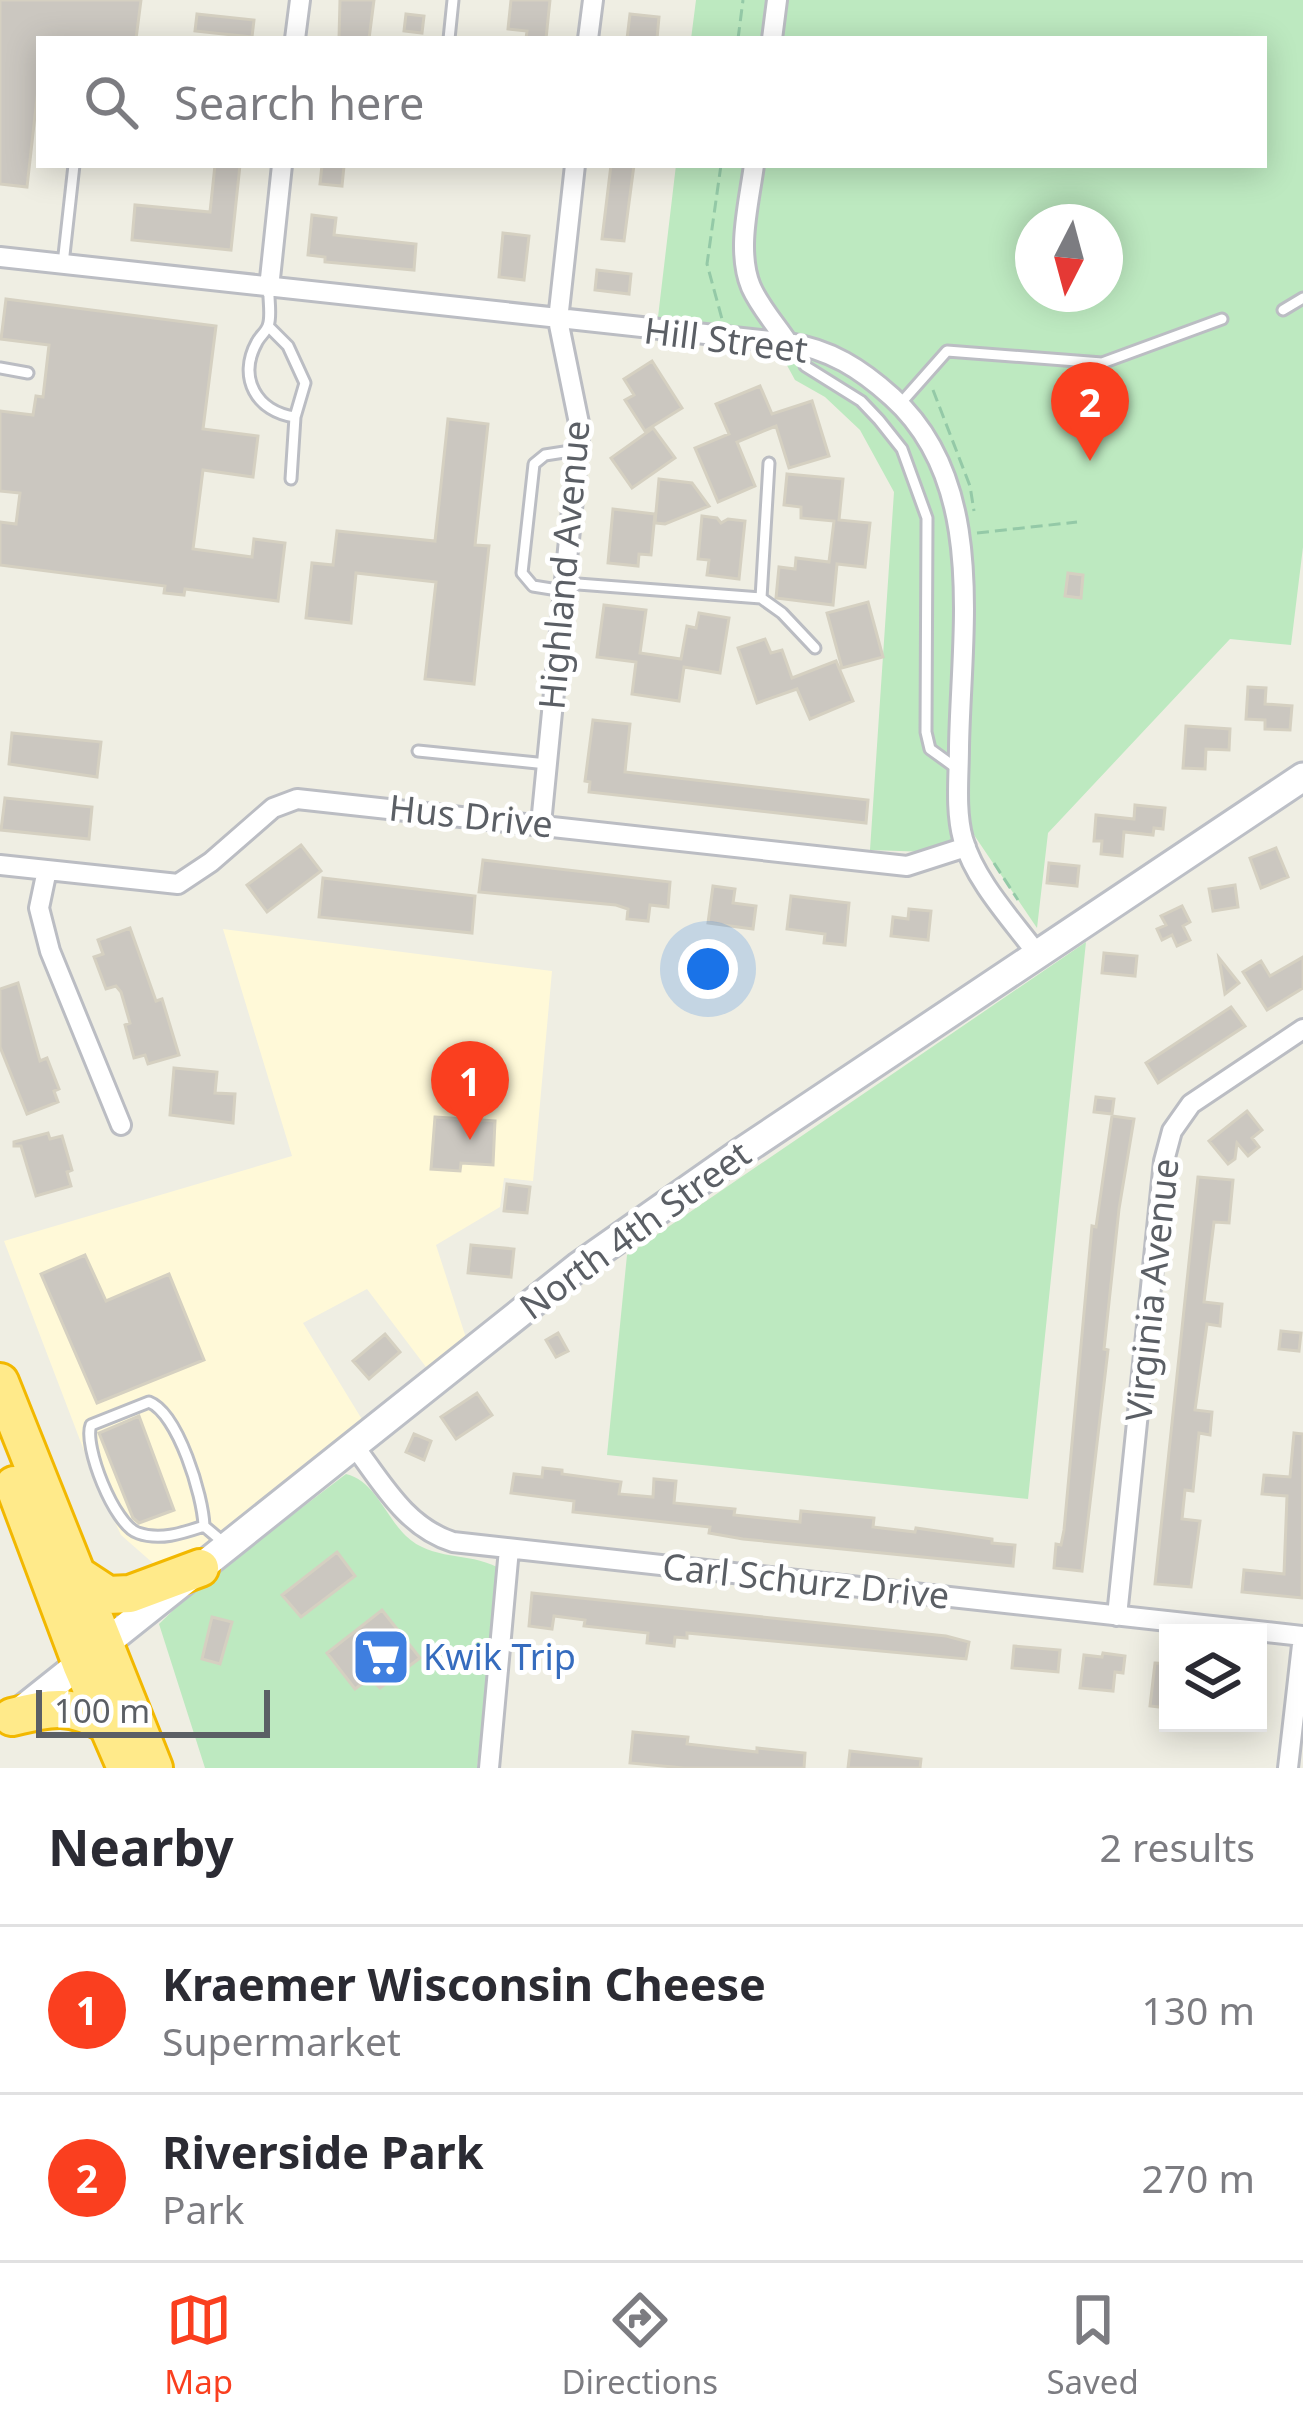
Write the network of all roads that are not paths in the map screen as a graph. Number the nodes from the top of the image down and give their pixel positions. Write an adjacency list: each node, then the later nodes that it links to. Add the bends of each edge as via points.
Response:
1 (300, 0): 5 (street)
2 (453, 0): 6 (lane)
3 (593, 0): 7 (street)
4 (777, 0): 8 (street)
5 (296, 36)
6 (449, 36)
7 (588, 36)
8 (772, 36)
9 (74, 168): 14 (lane)
10 (282, 168): 15 (street)
11 (575, 168): 19 (street, Highland Avenue)
12 (754, 168): 21 (street, via 746,269 757,298)
13 (0, 257): 14 (street, Hill Street)
14 (63, 265): 15 (street, Hill Street)
15 (268, 288): 19 (street, Hill Street); 20 (lane)
16 (1303, 298): 17 (lane)
17 (1283, 310)
18 (1222, 319): 24 (lane, via 1102,363 947,351)
19 (558, 320): 21 (street, Hill Street); 26 (street, Highland Avenue, via 579,415)
20 (268, 326): 25 (lane, via 305,383); 25 (lane, via 256,343 250,384 275,415)
21 (794, 344): 24 (street, Hill Street, via 861,370); 30 (lane, via 805,366 861,401 902,449)
22 (0, 368): 23 (lane)
23 (28, 373)
24 (901, 404): 29 (street, Hill Street, via 934,452)
25 (296, 417): 28 (lane)
26 (578, 450): 31 (street, Highland Avenue); 31 (lane, via 534,464 524,551 522,573 532,586)
27 (769, 463): 32 (lane)
28 (291, 479)
29 (956, 505): 30 (lane); 36 (street, Hill Street, via 963,560)
30 (927, 518): 36 (lane, via 926,732 929,749)
31 (565, 587): 32 (lane); 35 (street, Highland Avenue)
32 (761, 598): 33 (lane)
33 (815, 648)
34 (418, 751): 35 (lane)
35 (547, 764): 38 (street, Highland Avenue)
36 (959, 770): 39 (street, Hill Street)
37 (1303, 777): 42 (street, North 4th Street)
38 (542, 824): 39 (street, Hus Drive, via 907,866); 41 (street, Hus Drive, via 296,799 273,808 178,884)
39 (966, 847): 42 (street, Hill Street)
40 (0, 865): 41 (street, Hus Drive)
41 (46, 870): 44 (street, via 39,908 50,951)
42 (1038, 955): 46 (street, North 4th Street, via 579,1266)
43 (1303, 1029): 52 (street, Virginia Avenue, via 1191,1104 1172,1131)
44 (121, 1125)
45 (0, 1382): 51 (highway)
46 (352, 1443): 49 (street, Carl Schurz Drive, via 429,1533); 50 (street, North 4th Street)
47 (0, 1448): 54 (highway)
48 (204, 1526): 48 (lane, via 174,1535 126,1527 88,1441 91,1425 157,1404 172,1420); 50 (lane)
49 (509, 1549): 52 (street, Carl Schurz Drive); 57 (street)
50 (213, 1557): 51 (highway, via 130,1594 109,1595); 54 (street, North 4th Street)
51 (76, 1574): 54 (highway)
52 (1118, 1616): 53 (street, Carl Schurz Drive)
53 (1303, 1636): 60 (street)
54 (93, 1655): 55 (street, North 4th Street); 56 (highway); 59 (highway)
55 (4, 1719): 56 (highway, via 65,1707)
56 (108, 1725): 58 (highway)
57 (488, 1766)
58 (126, 1768)
59 (154, 1768)
60 (1288, 1768)

